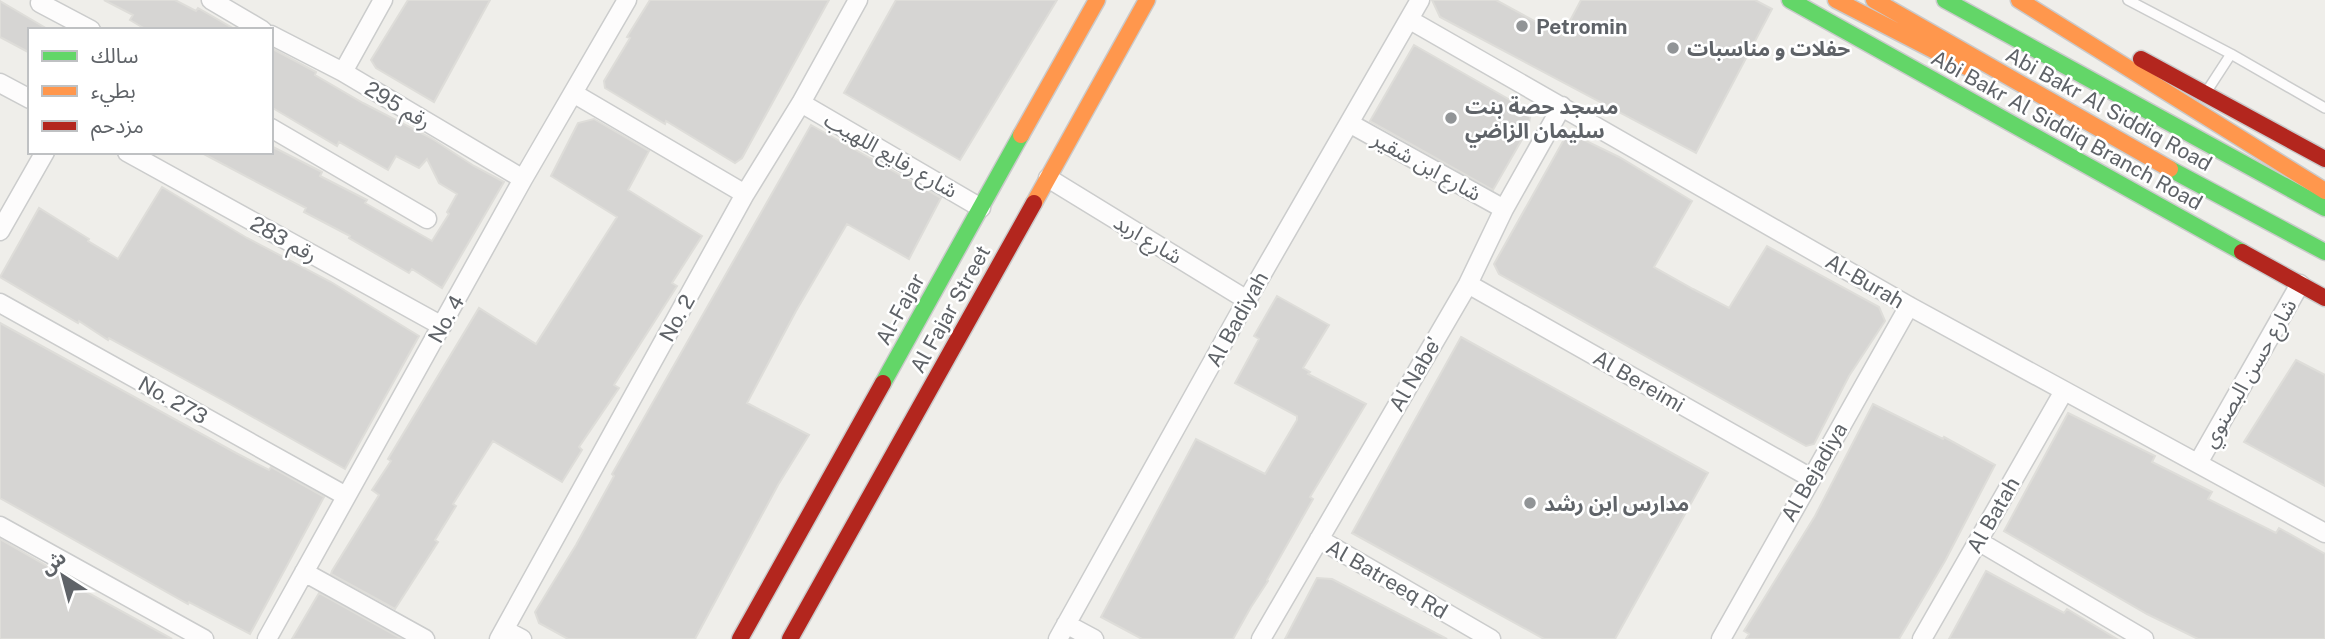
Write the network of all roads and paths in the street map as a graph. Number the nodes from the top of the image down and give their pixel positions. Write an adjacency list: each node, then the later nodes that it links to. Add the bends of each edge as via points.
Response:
1 (211, 0): 18 (street)
2 (383, 0): 21 (street)
3 (627, 0): 23 (street, No. 4)
4 (858, 0): 26 (street, No. 2)
5 (1097, 0): 38 (main road, Al-Fajar)
6 (1147, 0): 34 (main road, Al Fajar Street)
7 (1420, 0): 16 (street, Al Badiyah)
8 (1790, 0): 45 (main road, Abi Bakr Al Siddiq Branch Road)
9 (1836, 0): 43 (main road)
10 (1874, 0): 43 (main road, Abi Bakr Al Siddiq Road)
11 (1945, 0): 39 (main road, Abi Bakr Al Siddiq Road)
12 (2019, 0): 36 (main road)
13 (2028, 0): 24 (main road)
14 (2127, 0): 20 (lane)
15 (40, 3): 17 (street)
16 (1410, 20): 27 (street, Al-Burah); 29 (street, Al Badiyah)
17 (87, 28)
18 (259, 28)
19 (273, 36): 21 (street, رقم 295)
20 (2231, 54): 24 (lane); 28 (lane)
21 (343, 72): 35 (street, رقم 295)
22 (0, 83): 25 (street)
23 (573, 93): 35 (street, No. 4); 37 (street)
24 (2206, 93): 33 (main road)
25 (28, 98)
26 (801, 103): 37 (street, No. 2); 38 (street, شارع رفايع اللهيب)
27 (1562, 106): 40 (street, Al Nabe'); 49 (street, Al-Burah)
28 (2325, 108)
29 (1349, 124): 40 (street, شارع ابن شقير); 47 (street, Al Badiyah)
30 (273, 129): 41 (street)
31 (44, 154): 42 (street)
32 (131, 154): 50 (street, رقم 283)
33 (2325, 159)
34 (1048, 178): 47 (street, شارع اربد); 67 (main road, Al Fajar Street)
35 (523, 179): 50 (street, No. 4)
36 (2325, 191)
37 (745, 194): 61 (street, No. 2)
38 (981, 208): 66 (main road, Al-Fajar)
39 (2325, 208)
40 (1504, 209): 44 (street, Al Nabe')
41 (427, 219)
42 (0, 231)
43 (2325, 253)
44 (1468, 284): 53 (street, Al Bereimi); 57 (street, Al Nabe')
45 (2300, 284): 46 (main road, Abi Bakr Al Siddiq Branch Road); 52 (street, شارع حسن البصنوي)
46 (2325, 298)
47 (1247, 300): 60 (street, Al Badiyah)
48 (0, 303): 54 (street, No. 273)
49 (1909, 306): 51 (street, Al-Burah); 53 (street, Al Bejadiya)
50 (442, 326): 54 (street, No. 4)
51 (2064, 391): 52 (street, Al-Burah); 58 (street, Al Batah)
52 (2198, 463): 56 (street, Al-Burah)
53 (1811, 478): 71 (street, Al Bejadiya)
54 (346, 496): 59 (street, No. 4)
55 (0, 526): 62 (street)
56 (2325, 533)
57 (1319, 539): 69 (street, Al Nabe'); 70 (street, Al Batreeq Rd)
58 (1978, 541): 72 (street, Al Batah); 73 (street)
59 (304, 572): 63 (street, No. 4); 64 (street)
60 (1062, 631): 68 (street)
61 (502, 634): 65 (street)
62 (204, 639)
63 (267, 639)
64 (425, 639)
65 (522, 639)
66 (740, 639)
67 (790, 639)
68 (1094, 639)
69 (1261, 639)
70 (1491, 639)
71 (1721, 639)
72 (1922, 639)
73 (2144, 639)

